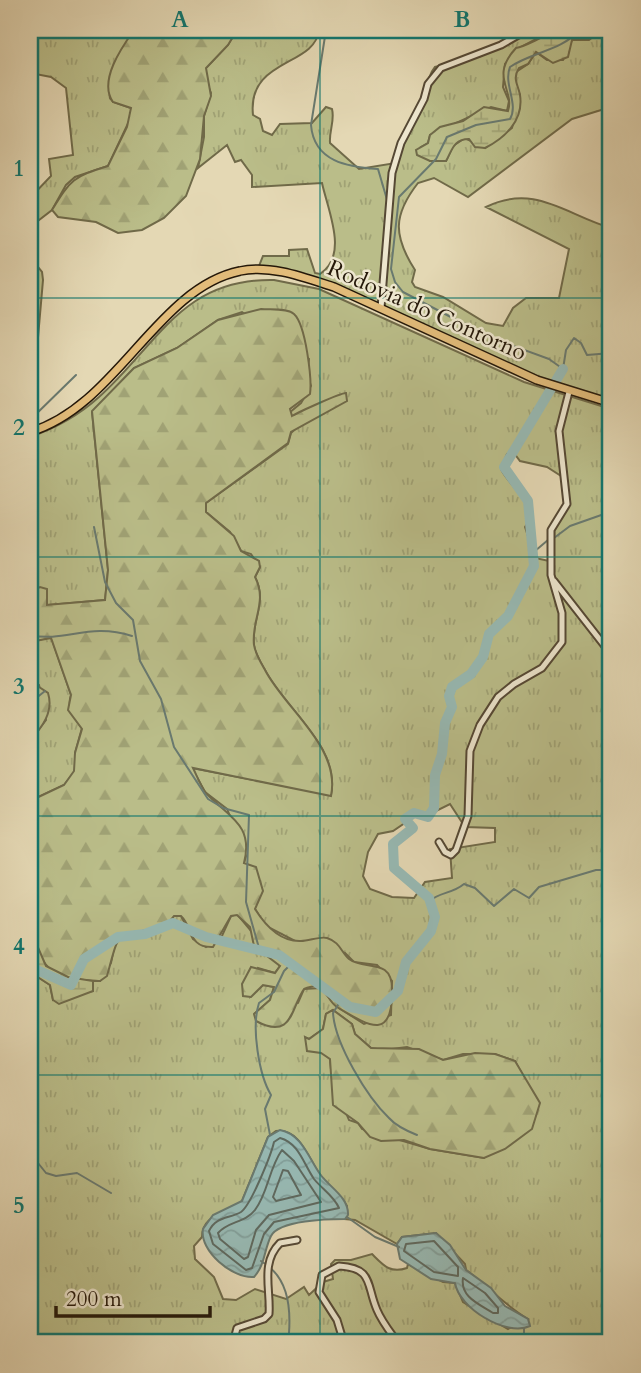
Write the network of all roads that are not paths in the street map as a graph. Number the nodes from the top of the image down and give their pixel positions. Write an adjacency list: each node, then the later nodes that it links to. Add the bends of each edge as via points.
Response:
1 (527, 30): 2 (street, via 441,68 428,84 392,173)
2 (381, 308): 3 (main road, Rodovia do Contorno); 5 (main road, Rodovia do Contorno, via 301,276 241,270 217,278 167,314 120,368 74,410)
3 (569, 392): 4 (main road, Rodovia do Contorno); 6 (street, via 559,426 567,504 551,530)
4 (611, 403)
5 (30, 432)
6 (552, 579): 7 (street); 8 (street, via 563,620 559,648 542,668 509,687 488,710 470,751 469,808 460,839 451,855)
7 (611, 654)
8 (439, 842)
9 (297, 1240): 10 (street, via 280,1243 270,1258 269,1314 237,1328)
10 (233, 1343)
11 (344, 1343): 12 (street, via 337,1320 319,1292 322,1275 339,1266 362,1272 369,1281 377,1311)
12 (398, 1343)

